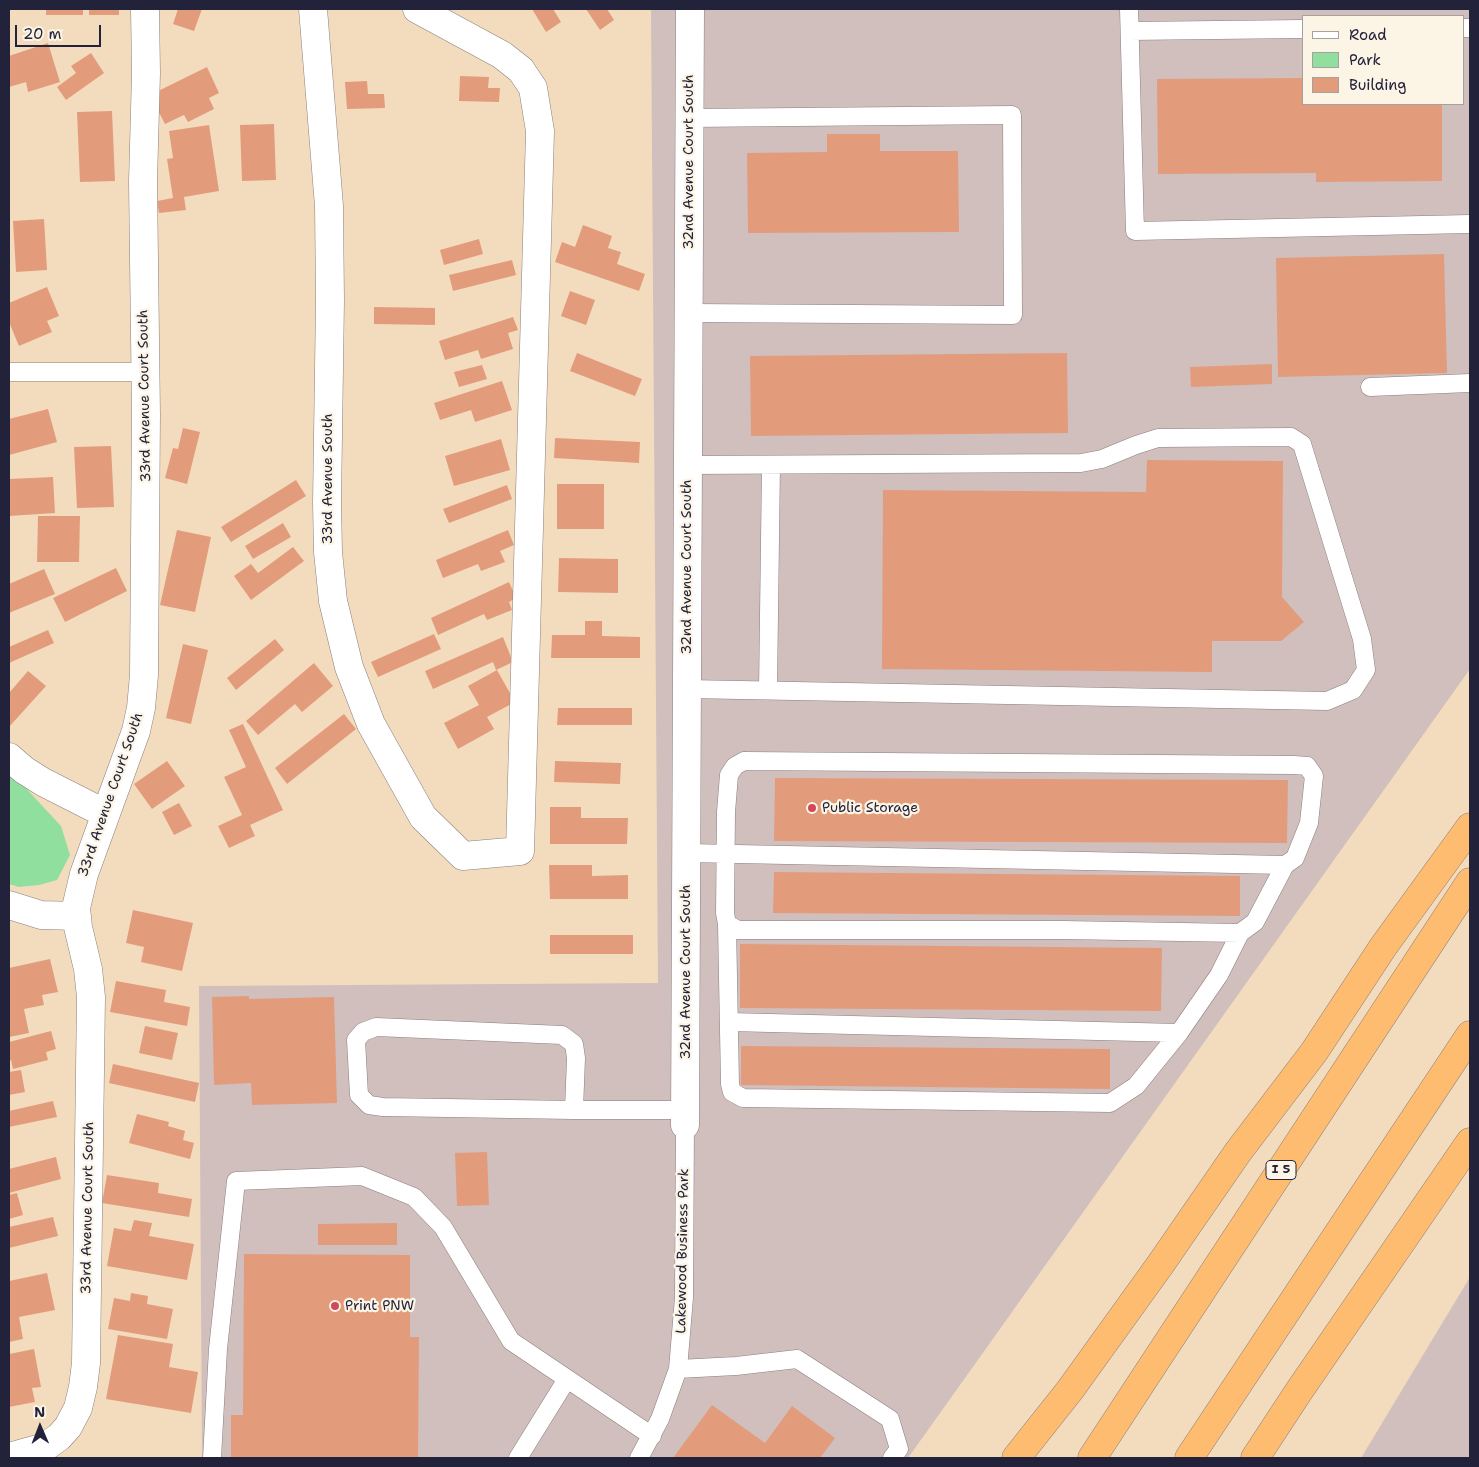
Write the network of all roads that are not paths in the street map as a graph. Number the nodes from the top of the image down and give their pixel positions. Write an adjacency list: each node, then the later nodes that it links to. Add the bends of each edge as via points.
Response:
1 (145, 9): 12 (street, 33rd Avenue Court South)
2 (313, 9): 3 (street, 33rd Avenue South, via 329,206 327,503 333,601 349,666 371,724 423,817 463,856 520,850 539,117 533,88 516,65)
3 (417, 9)
4 (690, 9): 8 (street, 32nd Avenue Court South)
5 (1129, 9): 7 (lane)
6 (1302, 30): 7 (lane)
7 (1130, 31): 9 (lane, via 1135,231)
8 (689, 118): 10 (street, 32nd Avenue Court South); 10 (lane, via 1012,115 1013,314)
9 (1470, 224)
10 (688, 312): 16 (street, 32nd Avenue Court South)
11 (9, 372): 12 (lane)
12 (145, 372): 20 (street, 33rd Avenue Court South, via 146,627 143,688 136,731)
13 (1470, 383): 14 (lane)
14 (1370, 387)
15 (771, 464): 16 (lane); 18 (lane); 18 (lane, via 1081,463 1102,459 1158,438 1291,437 1302,444 1362,639 1366,670 1353,690 1327,701)
16 (688, 465): 17 (street, 32nd Avenue Court South)
17 (687, 689): 18 (lane); 22 (street, 32nd Avenue Court South)
18 (768, 690)
19 (9, 757): 20 (street, via 43,782)
20 (106, 814): 27 (street, 33rd Avenue Court South, via 84,874)
21 (1470, 827): 44 (highway, via 1383,947 1314,1052 1238,1152 1070,1390)
22 (686, 853): 23 (lane); 34 (street, 32nd Avenue Court South)
23 (726, 854): 24 (lane); 24 (lane, via 729,775 744,761 1306,766 1314,776 1308,823 1295,858); 28 (lane)
24 (1285, 865): 29 (lane, via 1255,922)
25 (1470, 882): 45 (highway, I 5)
26 (9, 905): 27 (street, via 41,916)
27 (76, 916): 39 (street, 33rd Avenue Court South, via 91,997 84,1387 78,1408 59,1437 45,1447)
28 (727, 924): 29 (lane, via 738,930); 30 (lane)
29 (1240, 933): 31 (lane, via 1219,975)
30 (729, 1022): 31 (lane); 31 (lane, via 730,1084 732,1092 743,1098 1110,1103 1136,1086)
31 (1180, 1033)
32 (1470, 1035): 46 (highway)
33 (574, 1110): 33 (lane, via 383,1108 369,1105 359,1095 356,1040 363,1032 376,1027 562,1035 574,1044); 34 (lane)
34 (685, 1118): 36 (lane, Lakewood Business Park, via 684,1298)
35 (1470, 1142): 47 (highway)
36 (678, 1369): 38 (lane, Lakewood Business Park); 43 (lane, via 797,1359 890,1419 899,1449)
37 (566, 1378): 38 (lane); 40 (lane, via 511,1341 443,1227 414,1197 362,1176 236,1182 218,1349); 41 (lane)
38 (652, 1436): 42 (lane, Lakewood Business Park)
39 (9, 1457)
40 (212, 1458)
41 (518, 1458)
42 (639, 1458)
43 (892, 1458)
44 (1016, 1458)
45 (1092, 1458)
46 (1189, 1458)
47 (1255, 1458)

